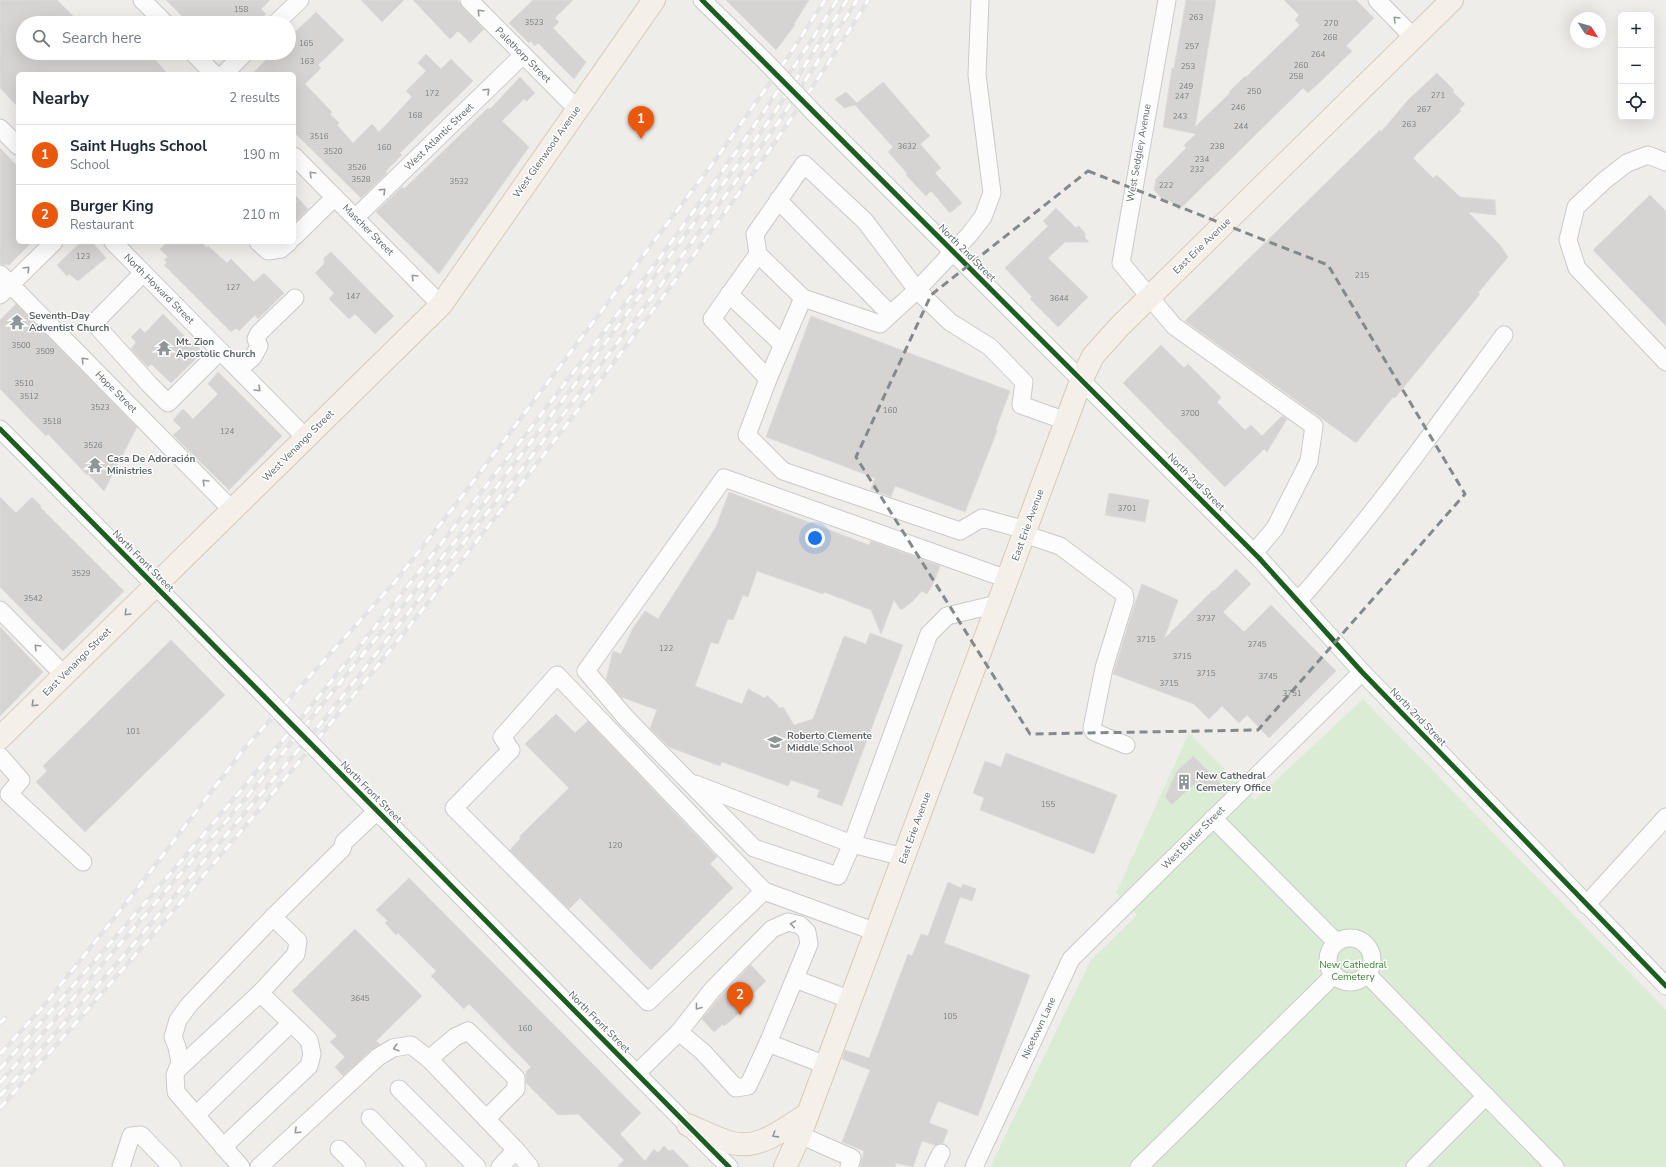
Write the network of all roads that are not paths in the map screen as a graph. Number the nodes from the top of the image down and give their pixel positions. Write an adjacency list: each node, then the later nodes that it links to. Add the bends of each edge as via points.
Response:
1 (142, 0): 10 (street)
2 (300, 0): 11 (street)
3 (469, 0): 13 (street, Palethorp Street, one-way to 3)
4 (654, 0): 18 (main road, West Glenwood Avenue)
5 (702, 0): 31 (street, North 2nd Street, bridge)
6 (980, 0): 31 (street, via 977,76 992,193 983,217)
7 (1167, 0): 37 (street, West Sedgley Avenue, via 1121,263)
8 (1377, 0): 12 (street, one-way to 8)
9 (1452, 0): 12 (main road, East Erie Avenue)
10 (158, 16)
11 (283, 16)
12 (1414, 38): 37 (main road, East Erie Avenue)
13 (523, 55): 18 (street, Palethorp Street); 25 (street, West Atlantic Street, one-way to 13)
14 (201, 60): 16 (street)
15 (238, 60): 17 (street)
16 (212, 72)
17 (226, 72)
18 (577, 109): 40 (main road, West Glenwood Avenue)
19 (0, 128): 20 (street)
20 (16, 144)
21 (296, 158): 23 (street, Mascher Street, one-way to 21)
22 (1666, 162): 45 (street, via 1648,155 1621,167 1576,207 1568,240 1577,268)
23 (334, 197): 25 (street, Mascher Street); 26 (street)
24 (778, 200): 32 (street, via 755,234); 35 (street, via 804,164 865,222); 41 (street)
25 (355, 218): 40 (street, Mascher Street, one-way to 25)
26 (296, 235)
27 (52, 244): 34 (street, one-way to 27)
28 (115, 244): 33 (street, North Howard Street)
29 (260, 244): 30 (street, via 268,251 281,249)
30 (287, 244)
31 (953, 252): 35 (street); 48 (street, North 2nd Street)
32 (758, 254): 36 (street); 39 (street)
33 (143, 273): 44 (street, North Howard Street); 44 (street, via 94,323 150,385 168,403)
34 (4, 285): 52 (street, Hope Street, one-way to 34)
35 (917, 290): 41 (street); 49 (street, via 950,322 990,348 1024,382 1021,405)
36 (729, 294): 43 (street); 47 (street, via 712,319)
37 (1150, 297): 48 (main road, East Erie Avenue, via 1105,341 1093,356); 54 (street, via 1174,326 1314,426 1309,461 1275,528)
38 (295, 298): 46 (street, via 259,333 256,339 259,346 253,357)
39 (803, 298): 41 (street, via 880,324); 43 (street)
40 (441, 305): 51 (main road, West Venango Street)
41 (890, 314)
42 (1504, 335): 57 (street, via 1424,445)
43 (782, 345): 47 (street)
44 (220, 351): 46 (street, North Howard Street)
45 (1666, 362)
46 (239, 369): 51 (street, North Howard Street, one-way to 51)
47 (768, 379): 53 (street, via 747,435 783,471 960,531 982,518)
48 (1082, 380): 49 (main road, East Erie Avenue); 54 (street, North 2nd Street)
49 (1066, 421): 53 (main road, East Erie Avenue)
50 (0, 429): 56 (street, North Front Street)
51 (306, 438): 52 (main road, West Venango Street)
52 (232, 510): 56 (main road, West Venango Street)
53 (1025, 532): 55 (main road, East Erie Avenue); 63 (street, via 1060,546 1124,594 1125,600 1104,668 1092,728 1094,732)
54 (1254, 553): 57 (street, North 2nd Street)
55 (1007, 579): 58 (main road, East Erie Avenue); 65 (street, via 724,478 586,671 626,718)
56 (155, 586): 61 (main road, East Venango Street, one-way to 61); 66 (street, North Front Street, bridge)
57 (1298, 601): 60 (street, North 2nd Street)
58 (997, 607): 69 (street, via 993,605 946,616 929,634); 70 (main road, East Erie Avenue)
59 (0, 610): 61 (street, one-way to 59)
60 (1362, 672): 68 (street, West Butler Street); 74 (street, North 2nd Street)
61 (64, 675): 62 (main road, East Venango Street, one-way to 62)
62 (0, 738)
63 (1126, 745)
64 (0, 756): 71 (street, via 21,780 9,794)
65 (690, 782): 69 (street); 69 (street, via 754,848 838,876)
66 (380, 814): 75 (street, via 344,842 342,849); 90 (street, North Front Street)
67 (1666, 817): 74 (street)
68 (1213, 818): 73 (street, West Butler Street); 77 (street)
69 (852, 844): 70 (street)
70 (904, 857): 76 (main road, East Erie Avenue)
71 (83, 862)
72 (764, 891): 72 (street, via 648,1002 454,808 511,750 502,737 557,675); 76 (street)
73 (1126, 903): 114 (street, Nicetown Lane, via 1071,959)
74 (1586, 905): 81 (street, North 2nd Street)
75 (273, 917): 82 (street, via 298,941 296,954); 89 (street, via 189,1005 178,1020 173,1037 180,1063)
76 (876, 932): 83 (main road, East Erie Avenue)
77 (1336, 942): 78 (street, via 1328,954 1330,969); 79 (street, via 1350,937 1357,938 1368,947 1372,961)
78 (1334, 974): 79 (street, via 1346,982 1361,979); 115 (street)
79 (1366, 974): 92 (street)
80 (795, 979): 83 (street); 85 (street, one-way to 85, via 809,944 807,932 800,925 788,922 772,929 728,973); 86 (street)
81 (1666, 986)
82 (260, 993): 84 (street); 89 (street)
83 (850, 1000): 88 (main road, East Erie Avenue)
84 (291, 1023): 94 (street); 99 (street, via 309,1040 312,1054 309,1066)
85 (679, 1032): 86 (street, via 703,1052 736,1088 748,1086); 90 (street)
86 (768, 1043): 88 (street)
87 (429, 1059): 96 (street); 96 (street, via 455,1037 468,1031 516,1078 516,1089); 105 (street, one-way to 105, via 411,1045 393,1048 378,1057)
88 (826, 1065): 93 (main road, East Erie Avenue)
89 (178, 1069): 94 (street, via 175,1075 176,1092)
90 (637, 1073): 97 (street, North Front Street)
91 (399, 1089): 108 (street)
92 (1486, 1096): 116 (street); 117 (street)
93 (808, 1114): 97 (main road, one-way to 97, via 768,1139 748,1145 732,1143); 98 (main road, East Erie Avenue)
94 (196, 1115): 99 (street)
95 (370, 1118): 107 (street)
96 (486, 1119): 101 (street)
97 (688, 1125): 111 (street, North Front Street)
98 (800, 1135): 112 (main road, East Erie Avenue); 113 (street, via 852,1158)
99 (223, 1147): 104 (street)
100 (339, 1149): 106 (street)
101 (516, 1150): 109 (street); 110 (street)
102 (121, 1167): 103 (street, via 131,1136 140,1135)
103 (172, 1167)
104 (241, 1167)
105 (259, 1167)
106 (357, 1167)
107 (417, 1167)
108 (477, 1167)
109 (500, 1167)
110 (530, 1167)
111 (729, 1167)
112 (785, 1167)
113 (849, 1167)
114 (974, 1167)
115 (1139, 1167)
116 (1415, 1167)
117 (1555, 1167)

